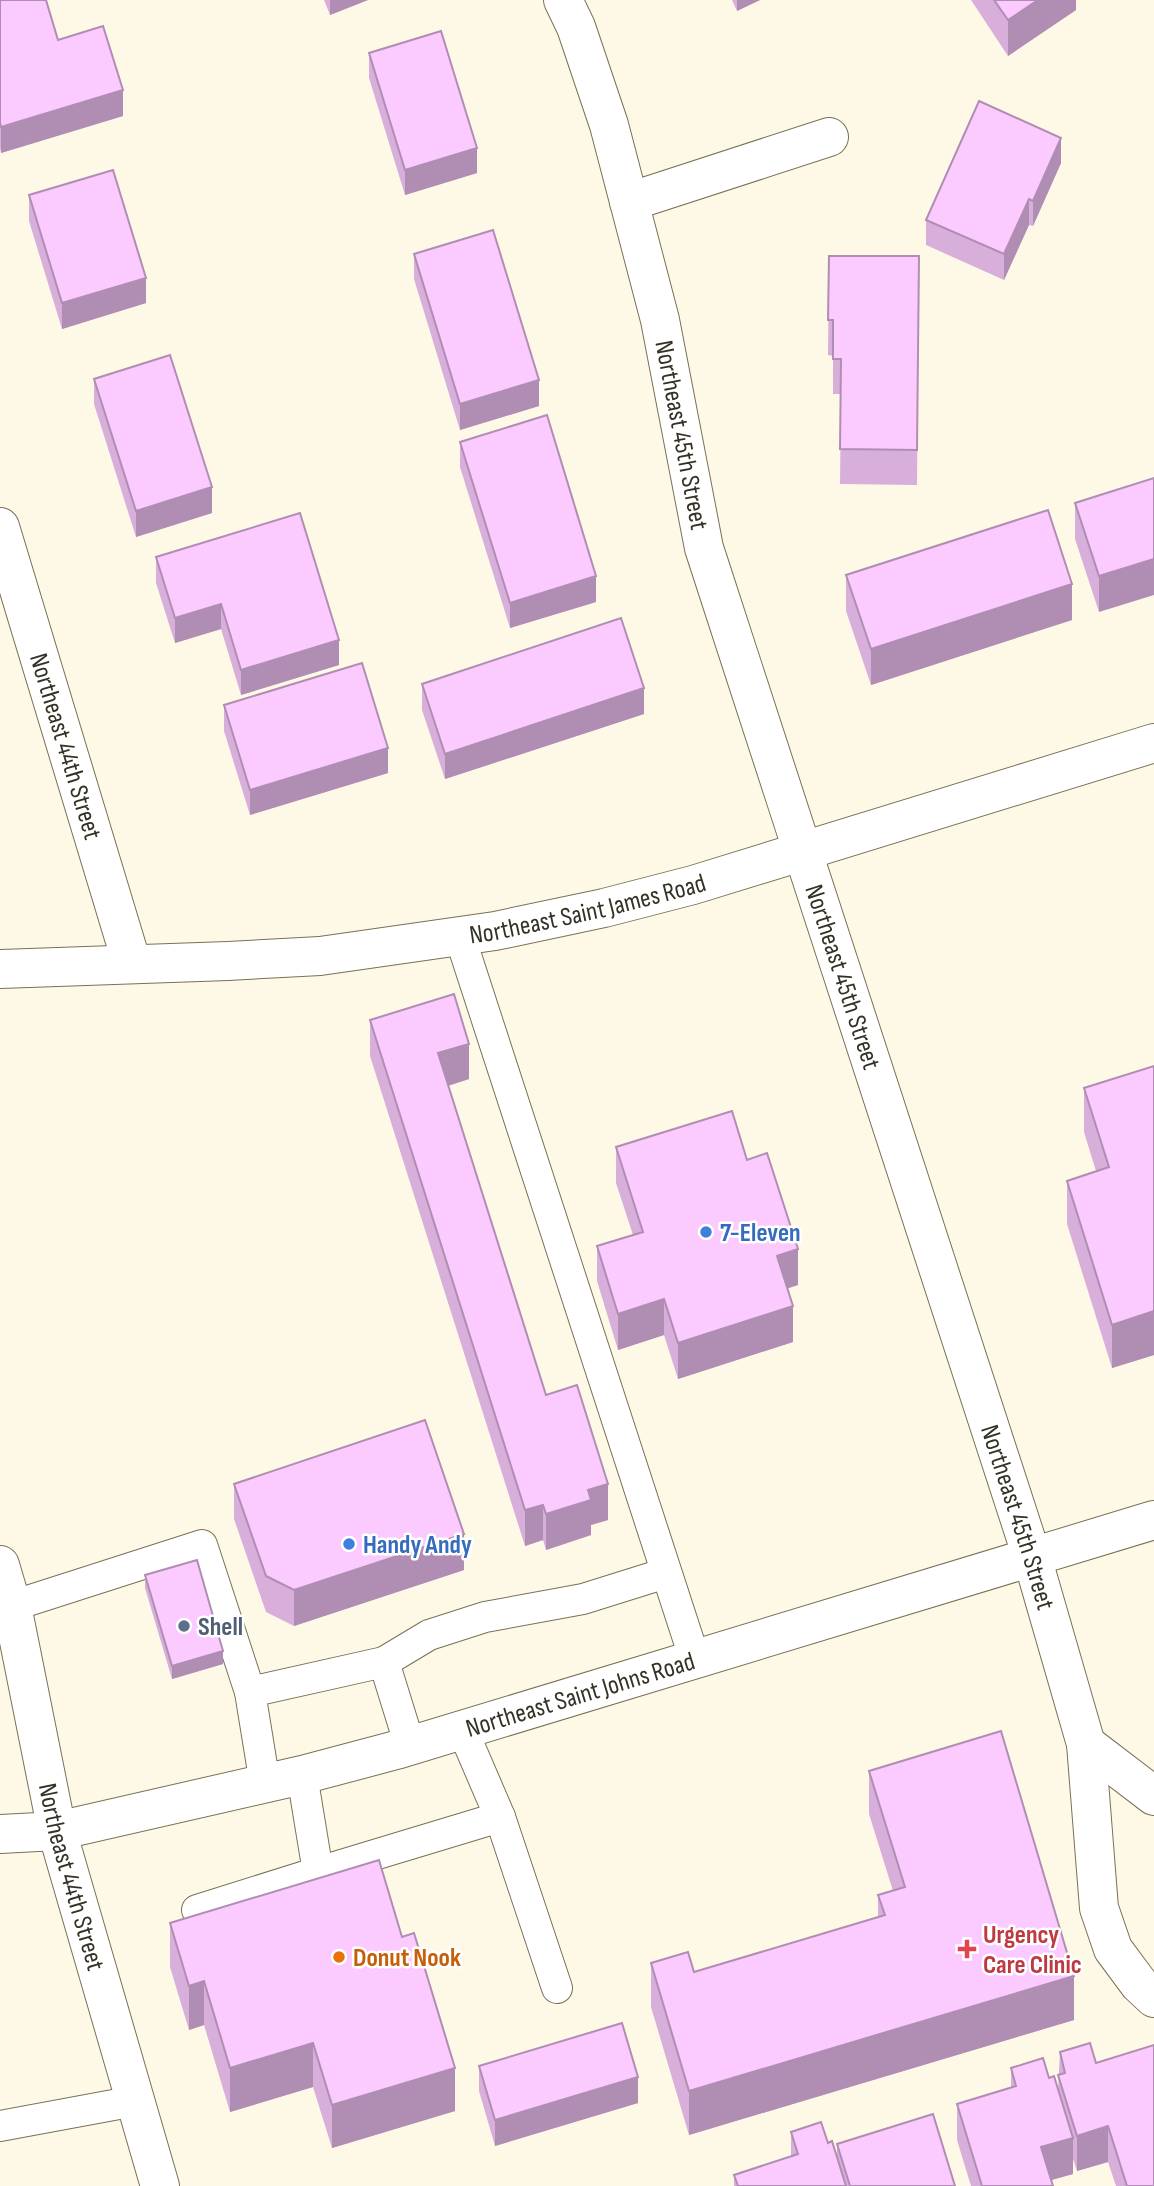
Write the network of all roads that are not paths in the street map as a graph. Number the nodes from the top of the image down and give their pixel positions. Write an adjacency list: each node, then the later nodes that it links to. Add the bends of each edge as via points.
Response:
1 (563, 0): 3 (street, Northeast 45th Street, via 609,125)
2 (829, 137): 3 (street)
3 (629, 202): 6 (street, Northeast 45th Street, via 660,320 704,548)
4 (0, 527): 8 (street, Northeast 44th Street)
5 (1154, 743): 6 (street, Northeast Saint James Road)
6 (802, 851): 7 (street, Northeast Saint James Road, via 693,886); 11 (street, Northeast 45th Street)
7 (460, 937): 8 (street, Northeast Saint James Road, via 320,956); 13 (lane)
8 (132, 964): 9 (street, Northeast Saint James Road)
9 (0, 969)
10 (1154, 1520): 11 (street, Northeast Saint Johns Road)
11 (1032, 1557): 15 (street, Northeast Saint Johns Road); 19 (street, Northeast 45th Street)
12 (0, 1565): 14 (street, Northeast 44th Street)
13 (666, 1573): 15 (lane); 16 (lane, via 583,1599 485,1617 429,1634)
14 (12, 1606): 17 (lane, via 202,1545); 25 (street, Northeast 44th Street)
15 (695, 1660): 18 (street, Northeast Saint Johns Road)
16 (384, 1662): 17 (lane); 20 (lane)
17 (250, 1692): 22 (lane)
18 (463, 1731): 20 (street, Northeast Saint Johns Road); 24 (lane)
19 (1086, 1744): 23 (street); 30 (street, Northeast 45th Street, via 1099,1908 1113,1949)
20 (410, 1746): 21 (street, Northeast Saint Johns Road)
21 (302, 1775): 22 (street, Northeast Saint Johns Road); 27 (lane)
22 (265, 1784): 25 (street, Northeast Saint Johns Road)
23 (1154, 1796)
24 (500, 1818): 27 (lane); 29 (lane)
25 (57, 1831): 26 (street, Northeast Saint Johns Road); 31 (street, Northeast 44th Street)
26 (0, 1834)
27 (318, 1872): 28 (lane)
28 (197, 1910)
29 (557, 1988)
30 (1154, 1998)
31 (135, 2101): 32 (lane); 33 (street, Northeast 44th Street)
32 (0, 2126)
33 (160, 2186)

